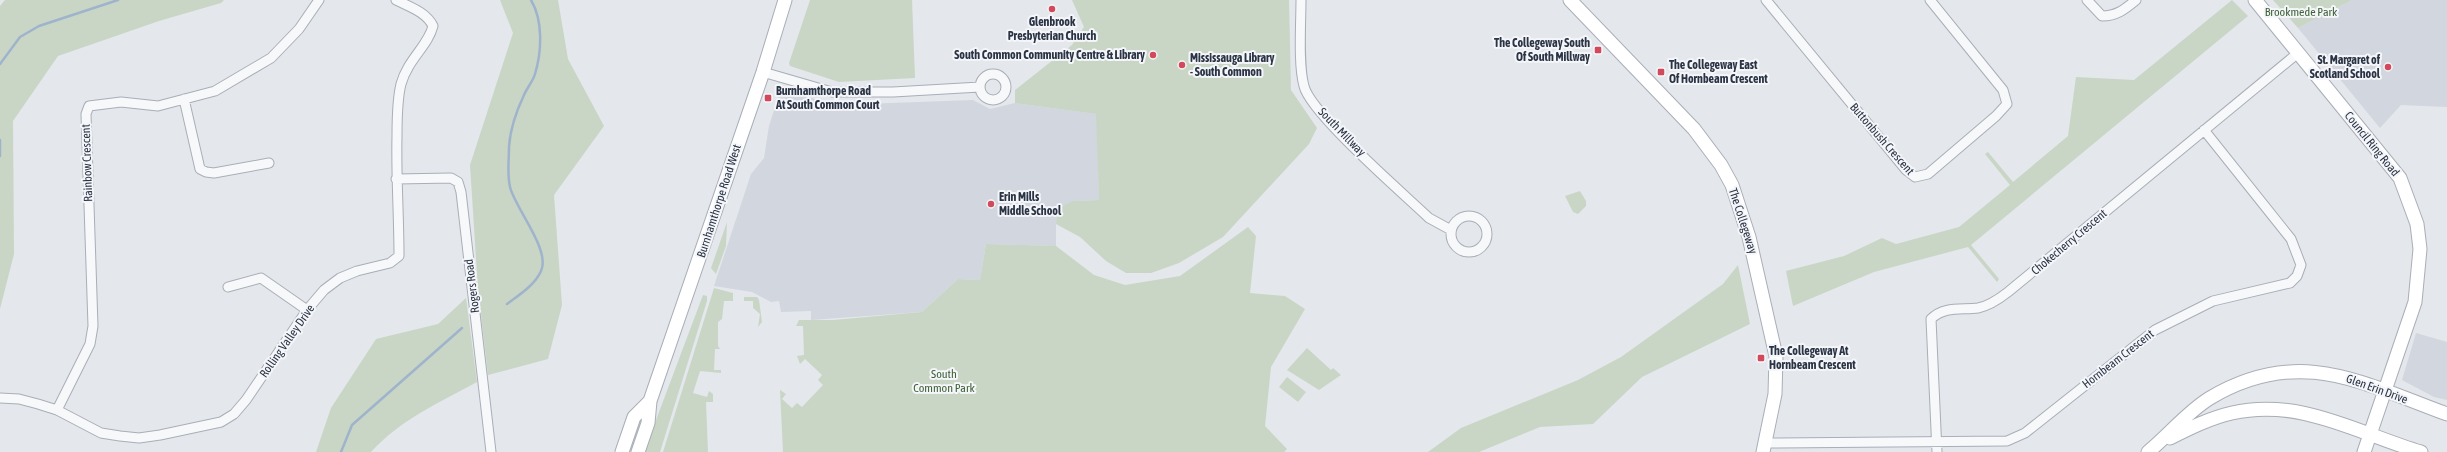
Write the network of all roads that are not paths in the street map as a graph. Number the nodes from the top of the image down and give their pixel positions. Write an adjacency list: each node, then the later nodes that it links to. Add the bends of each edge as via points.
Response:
1 (319, 0): 14 (street, Rainbow Crescent, via 299,29 271,58 215,91)
2 (396, 0): 17 (street, Rolling Valley Drive, via 422,13 429,18 433,26 430,36 407,66 401,86 397,121)
3 (785, 0): 12 (street, Burnhamthorpe Road West)
4 (1301, 0): 18 (street, South Millway, via 1302,69 1307,93 1325,118 1430,218)
5 (1570, 0): 29 (street, The Collegeway, via 1694,129 1732,185 1750,237 1776,356 1775,394)
6 (1766, 0): 7 (street, Buttonbush Crescent, via 1915,178 1928,174 2007,104 2003,90)
7 (1930, 0)
8 (2087, 0): 9 (street, via 2102,16 2112,16 2124,11)
9 (2136, 0)
10 (2255, 0): 11 (street, Council Ring Road)
11 (2298, 53): 15 (street, Chokecherry Crescent); 21 (street, Council Ring Road, via 2400,178 2417,224 2420,249 2415,302)
12 (763, 72): 13 (street, via 839,93); 23 (street, Burnhamthorpe Road West)
13 (980, 87)
14 (184, 99): 16 (street, via 200,168 214,173); 24 (street, Rainbow Crescent, via 158,106 121,102 96,105 89,106 86,112 93,326 90,344)
15 (2204, 130): 27 (street, Chokecherry Crescent, via 1996,301 1979,308 1938,312 1931,319); 27 (street, Hornbeam Crescent, via 2291,239 2301,265 2297,276 2290,284 2213,301 2155,330 2025,434 2007,441)
16 (269, 163)
17 (396, 179): 20 (street, Rolling Valley Drive, via 399,256 390,263 340,278 324,290); 30 (street, Rogers Road, via 451,178 458,182)
18 (1451, 230): 18 (street, via 1452,242 1466,252 1482,247 1488,232 1483,221 1473,216 1457,220)
19 (228, 287): 20 (street, via 260,278)
20 (307, 310): 24 (street, Rolling Valley Drive, via 246,400 234,414 221,422 139,438 101,433)
21 (2385, 390): 25 (street, Glen Erin Drive); 26 (street, Council Ring Road); 28 (street, Glen Erin Drive, via 2347,377 2311,371 2256,378 2210,398 2191,412)
22 (0, 398): 24 (street, Rolling Valley Drive, via 18,399)
23 (650, 401): 31 (street, Burnhamthorpe Road West, via 634,416); 32 (street, Burnhamthorpe Road West, via 648,423)
24 (57, 410)
25 (2447, 414)
26 (2370, 434): 28 (street, Glen Erin Drive, via 2300,411 2250,410 2213,418); 35 (street, Council Ring Road); 36 (street, Glen Erin Drive)
27 (1938, 442): 29 (street, Hornbeam Crescent); 33 (street, Chokecherry Crescent)
28 (2159, 443): 34 (street, Glen Erin Drive)
29 (1764, 447)
30 (491, 452)
31 (622, 452)
32 (638, 452)
33 (1937, 452)
34 (2148, 452)
35 (2364, 452)
36 (2421, 452)

